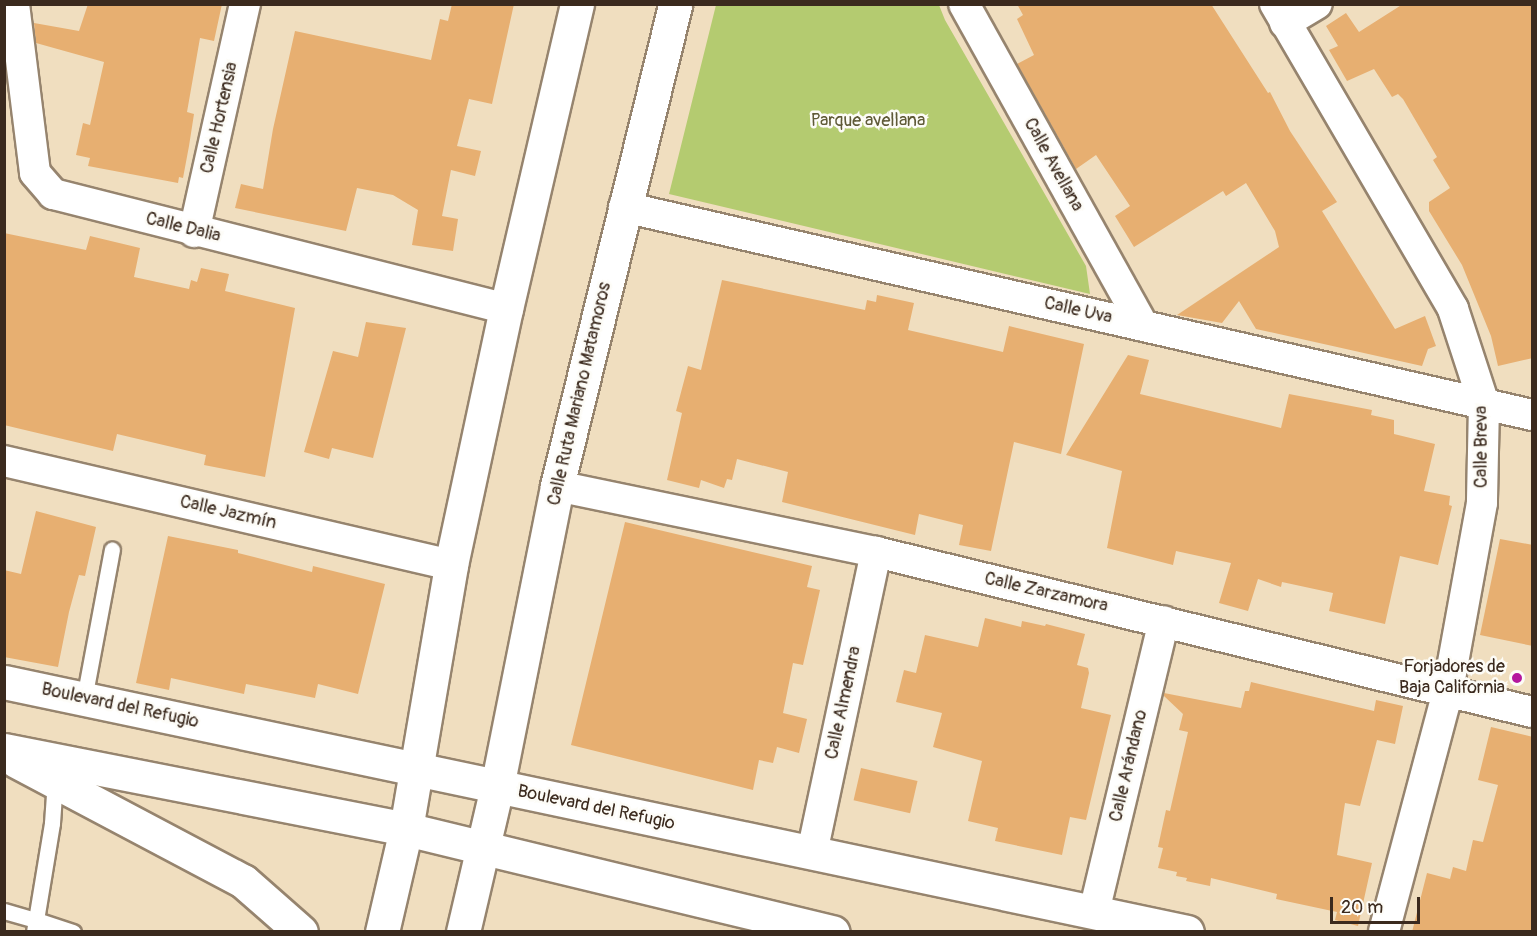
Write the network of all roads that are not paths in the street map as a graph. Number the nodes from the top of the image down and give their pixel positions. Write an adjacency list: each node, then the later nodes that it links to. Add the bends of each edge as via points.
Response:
1 (14, 4): 9 (street, Calle Dalia, via 35,172 53,194)
2 (245, 4): 9 (street, Calle Hortensia)
3 (577, 4): 10 (main road)
4 (675, 4): 8 (main road, Calle Ruta Mariano Matamoros)
5 (964, 4): 11 (street, Calle Avellana)
6 (1317, 4): 7 (street)
7 (1280, 14): 12 (street, Calle Breva, via 1453,309)
8 (624, 207): 11 (street, Calle Uva); 15 (main road, Calle Ruta Mariano Matamoros)
9 (194, 232): 10 (street, Calle Dalia)
10 (506, 309): 18 (main road)
11 (1143, 326): 12 (street, Calle Uva)
12 (1484, 404): 13 (street, Calle Uva); 21 (street, Calle Breva, via 1482,503)
13 (1533, 416)
14 (4, 461): 18 (street, Calle Jazmín)
15 (557, 486): 17 (street, Calle Zarzamora); 27 (main road, Calle Ruta Mariano Matamoros)
16 (112, 550): 22 (lane)
17 (876, 552): 19 (street, Calle Zarzamora); 30 (street, Calle Almendra)
18 (451, 565): 25 (main road)
19 (1164, 621): 21 (street, Calle Zarzamora); 32 (street, Calle Arándano)
20 (4, 682): 22 (main road, Boulevard del Refugio)
21 (1448, 691): 23 (street, Calle Zarzamora); 40 (street, Calle Breva)
22 (84, 699): 25 (main road, Boulevard del Refugio)
23 (1533, 712)
24 (4, 752): 26 (main road)
25 (417, 769): 27 (main road, Boulevard del Refugio); 28 (main road)
26 (57, 771): 28 (main road); 33 (lane); 35 (main road, via 243,881)
27 (497, 787): 29 (main road, Calle Ruta Mariano Matamoros); 30 (main road, Boulevard del Refugio)
28 (406, 829): 29 (main road); 36 (main road)
29 (484, 847): 37 (main road, Calle Ruta Mariano Matamoros); 38 (main road)
30 (812, 853): 32 (main road, Boulevard del Refugio)
31 (4, 911): 33 (lane)
32 (1094, 912): 39 (main road, Boulevard del Refugio)
33 (35, 926): 34 (lane)
34 (73, 932)
35 (301, 932)
36 (382, 932)
37 (463, 932)
38 (833, 932)
39 (1187, 932)
40 (1384, 932)

